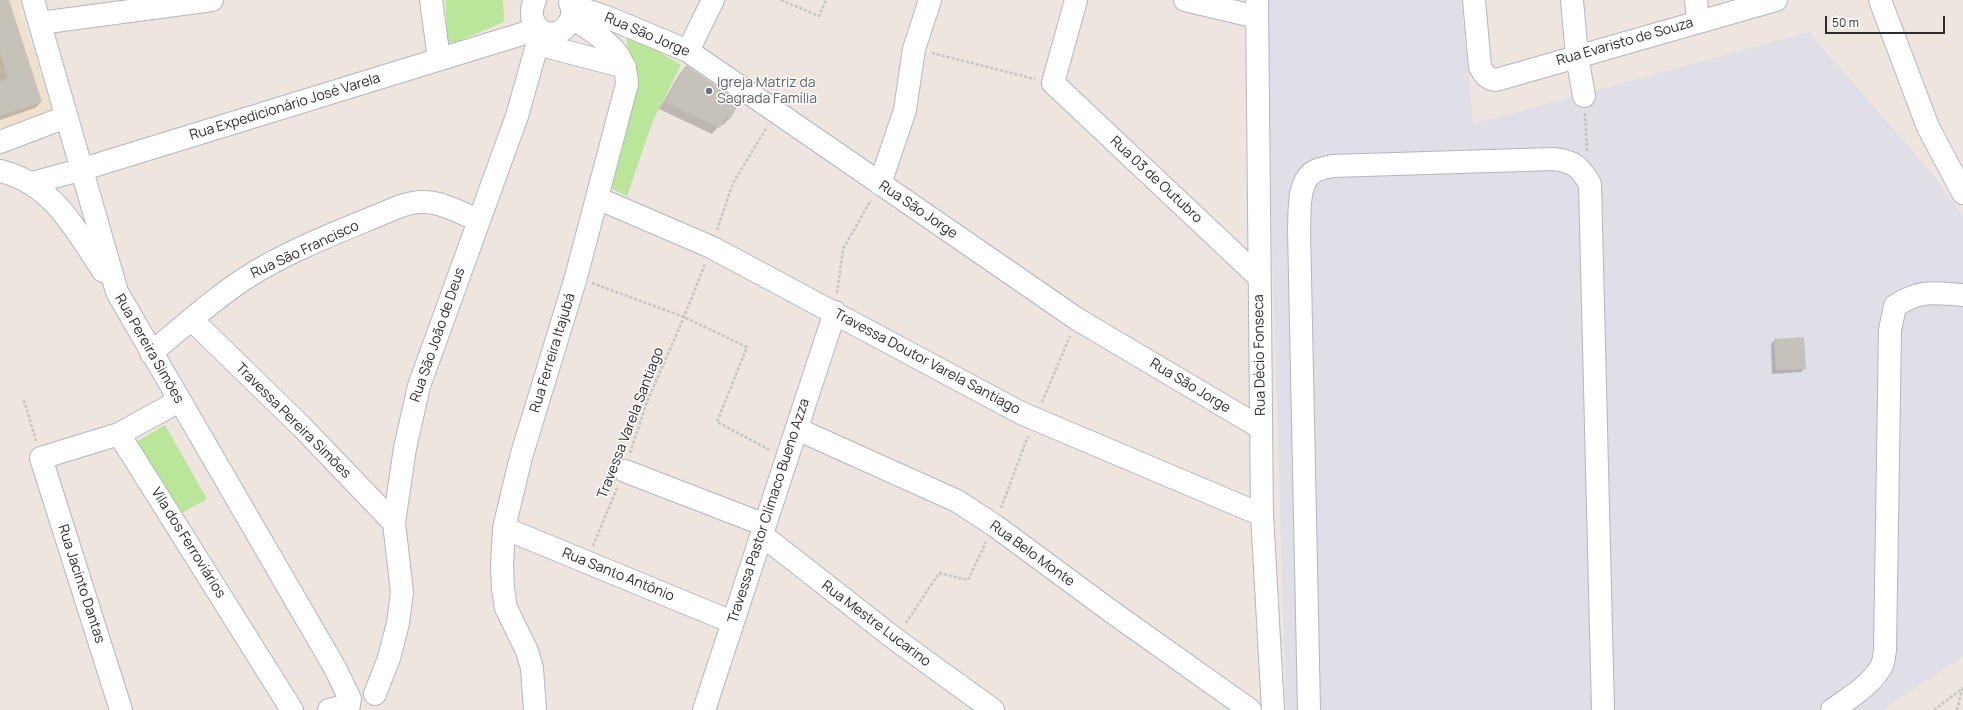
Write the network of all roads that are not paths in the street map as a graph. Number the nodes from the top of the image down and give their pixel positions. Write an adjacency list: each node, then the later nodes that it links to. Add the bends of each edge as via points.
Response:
1 (33, 0): 17 (street, Rua Pereira Simões)
2 (212, 0): 17 (street)
3 (431, 0): 21 (street)
4 (535, 0): 18 (street, via 531,10 532,20)
5 (713, 0): 19 (street)
6 (930, 0): 29 (street, via 914,49 905,110)
7 (1076, 0): 33 (street, Rua 03 de Outubro, via 1053,83)
8 (1185, 0): 15 (street)
9 (1474, 0): 20 (street, Rua Evaristo de Souza, via 1480,67 1490,79 1496,80)
10 (1572, 0): 20 (street)
11 (1696, 0): 16 (street)
12 (1776, 0): 16 (street, Rua Evaristo de Souza)
13 (1880, 0): 30 (street, via 1928,127)
14 (570, 7): 18 (street, via 567,26 559,33); 19 (street, Rua São Jorge, via 609,18); 22 (street, Rua Ferreira Itajubá, via 618,53)
15 (1257, 8): 33 (street, Rua Décio Fonseca)
16 (1698, 21): 20 (street, Rua Evaristo de Souza)
17 (40, 23): 24 (street, Rua Pereira Simões)
18 (539, 35): 21 (street, Rua Expedicionário José Varela); 22 (street); 32 (street, Rua São João de Deus, via 517,116)
19 (688, 51): 29 (street, Rua São Jorge)
20 (1577, 56): 23 (street)
21 (439, 59): 26 (street, Rua Expedicionário José Varela)
22 (625, 67): 31 (street, Rua Ferreira Itajubá, via 627,84)
23 (1584, 96)
24 (66, 117): 25 (street); 26 (street, Rua Pereira Simões)
25 (0, 142)
26 (80, 170): 28 (street, Rua Expedicionário José Varela); 34 (street, Rua Pereira Simões)
27 (0, 171): 28 (street)
28 (32, 183): 34 (street, via 49,196 64,214)
29 (880, 184): 40 (street, Rua São Jorge, via 1077,319)
30 (1963, 193)
31 (596, 198): 36 (street, Travessa Doutor Varela Santiago, via 711,247); 46 (street, Rua Ferreira Itajubá)
32 (478, 220): 37 (street, Rua São Francisco, via 440,204 425,201 398,207 274,262 219,297); 45 (street, Rua São João de Deus, via 419,386 405,448)
33 (1259, 277): 40 (street, Rua Décio Fonseca)
34 (117, 292): 38 (street, Rua Pereira Simões)
35 (1963, 295): 59 (street, via 1926,293 1910,296 1895,306 1890,330 1885,650 1882,665 1874,676)
36 (835, 312): 41 (street, Travessa Pastor Clímaco Bueno Azza); 44 (street, Travessa Doutor Varela Santiago, via 1035,420)
37 (192, 320): 38 (street, Rua São Francisco); 45 (street, Travessa Pereira Simões, via 302,427)
38 (151, 353): 39 (street, Rua Pereira Simões)
39 (179, 401): 42 (street); 49 (street, Rua Pereira Simões)
40 (1261, 428): 44 (street, Rua Décio Fonseca)
41 (797, 429): 47 (street, Travessa Pastor Clímaco Bueno Azza); 55 (street, Rua Belo Monte, via 957,501)
42 (119, 434): 50 (street, Rua Jacinto Dantas, via 41,458); 51 (street, Vila dos Ferroviários)
43 (625, 471): 47 (street, Rua Mestre Lucarino)
44 (1262, 515): 56 (street, Rua Décio Fonseca)
45 (394, 523): 49 (street, Rua São João de Deus, via 402,592 398,623 389,658)
46 (504, 528): 48 (street, Rua Santo Antônio); 52 (street, Rua Ferreira Itajubá, via 502,566 506,608 527,651 532,668)
47 (764, 530): 48 (street, Travessa Pastor Clímaco Bueno Azza); 54 (street, Rua Mestre Lucarino, via 895,639)
48 (732, 622): 53 (street, Travessa Pastor Clímaco Bueno Azza)
49 (356, 703)
50 (121, 710)
51 (292, 710)
52 (535, 710)
53 (704, 710)
54 (993, 710)
55 (1250, 710)
56 (1273, 710)
57 (1309, 710): 58 (street, via 1299,228 1305,178 1316,170 1332,166 1554,160 1577,165 1590,184)
58 (1603, 710)
59 (1832, 710)

